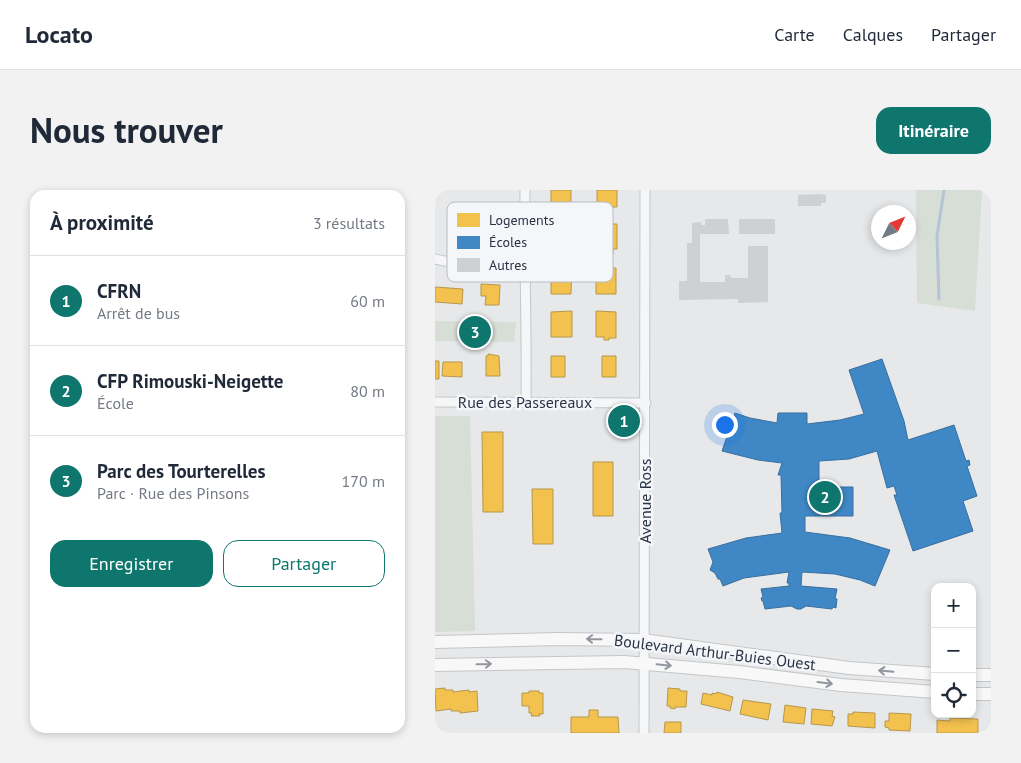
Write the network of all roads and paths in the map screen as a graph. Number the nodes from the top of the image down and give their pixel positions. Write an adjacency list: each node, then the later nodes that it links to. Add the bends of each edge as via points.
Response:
1 (645, 190): 5 (street, Avenue Ross)
2 (525, 282): 4 (street)
3 (435, 402): 4 (street, Rue des Passereaux)
4 (527, 402): 5 (street, Rue des Passereaux)
5 (646, 403): 6 (street, Avenue Ross)
6 (643, 640): 7 (street, Boulevard Arthur-Buies Ouest, one-way to 7, via 558,638); 8 (street, Avenue Ross); 10 (street, Boulevard Arthur-Buies Ouest, one-way to 6, via 849,668)
7 (435, 642)
8 (643, 663): 9 (street, Boulevard Arthur-Buies Ouest, one-way to 8); 13 (street, Boulevard Arthur-Buies Ouest, one-way to 13, via 841,686); 16 (street, Avenue Ross)
9 (435, 665)
10 (931, 674)
11 (976, 675): 12 (street)
12 (991, 675)
13 (931, 692)
14 (976, 694): 15 (street)
15 (991, 694)
16 (644, 733)

